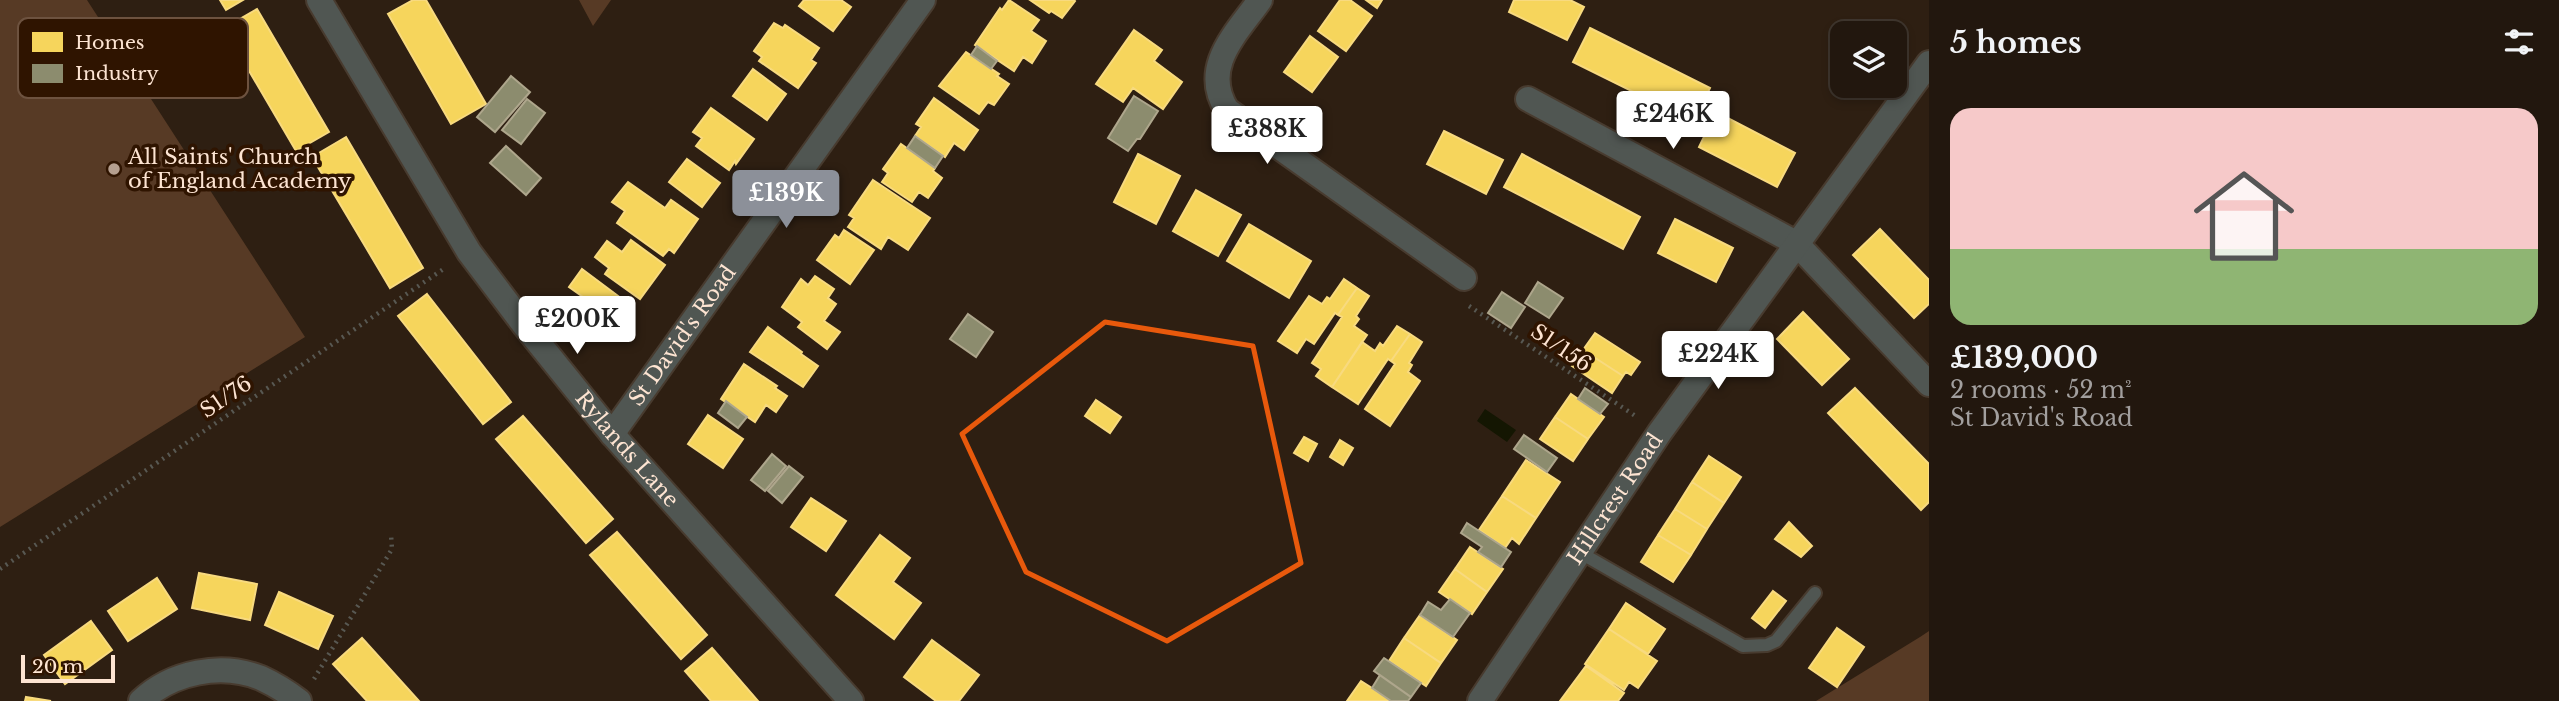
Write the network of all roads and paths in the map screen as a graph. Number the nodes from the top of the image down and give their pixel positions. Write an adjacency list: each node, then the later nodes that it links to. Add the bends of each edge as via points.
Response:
1 (319, 0): 7 (street, Rylands Lane)
2 (923, 0): 11 (street, St David's Road)
3 (1260, 0): 8 (street, via 1218,64 1219,97 1227,110)
4 (1929, 63): 6 (street, Hillcrest Road)
5 (1528, 99): 6 (street)
6 (1796, 243): 9 (street); 10 (street, Hillcrest Road)
7 (469, 251): 11 (street, Rylands Lane); 14 (path, S1/76)
8 (1464, 278): 10 (path, S1/156, via 1468,305)
9 (1929, 384)
10 (1660, 432): 13 (street, Hillcrest Road)
11 (612, 435): 18 (street, Rylands Lane)
12 (391, 535): 16 (path, via 392,550)
13 (1579, 552): 15 (lane, via 1743,646 1776,641); 19 (street, Hillcrest Road)
14 (0, 569)
15 (1815, 593)
16 (303, 695): 17 (street, via 235,671 189,674 166,682)
17 (141, 701)
18 (851, 701)
19 (1480, 701)

